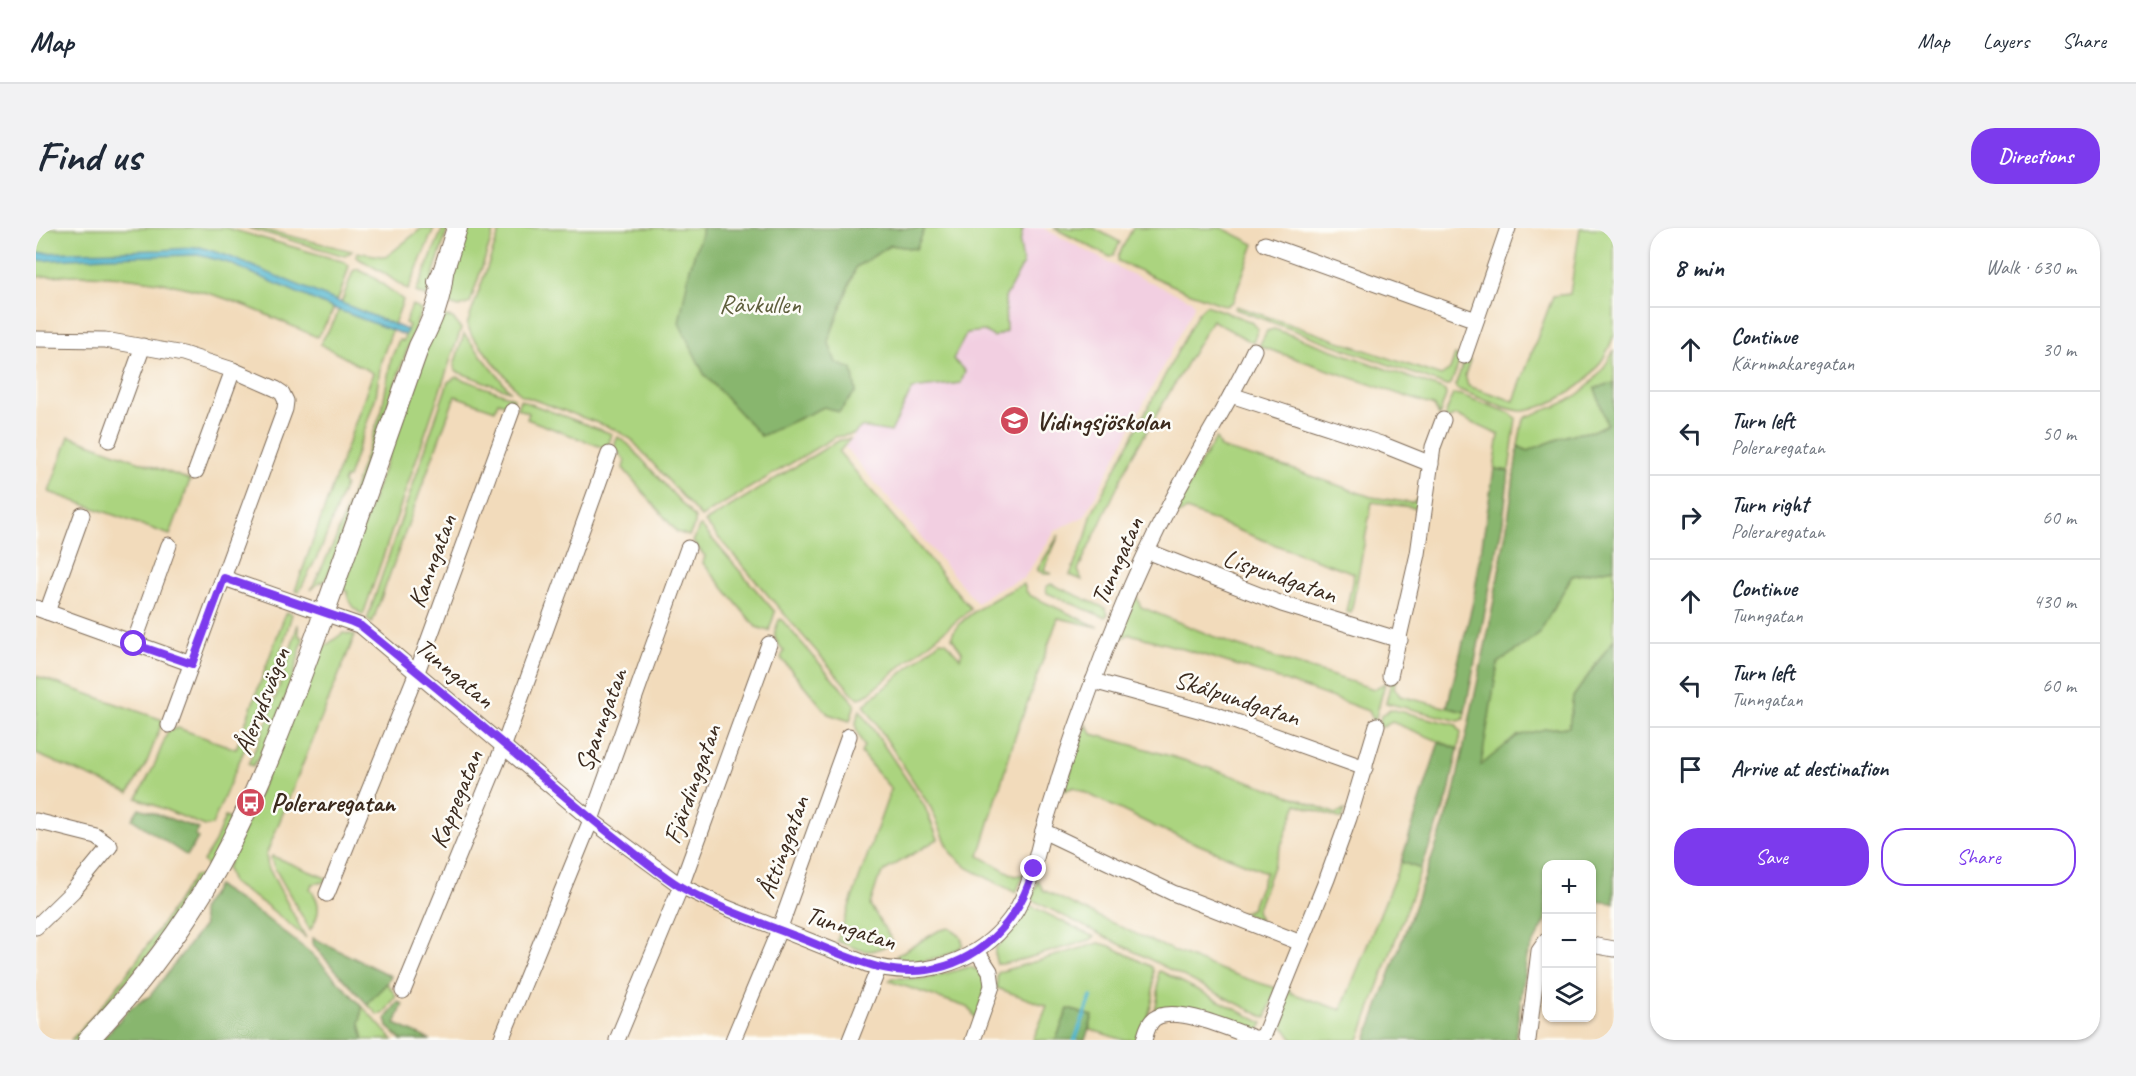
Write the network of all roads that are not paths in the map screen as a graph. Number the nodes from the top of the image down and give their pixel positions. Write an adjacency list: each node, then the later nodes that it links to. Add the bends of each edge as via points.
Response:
1 (457, 228): 23 (main road, Ålerydsvägen, via 435,315 419,346)
2 (1508, 228): 4 (street)
3 (1265, 244): 4 (street)
4 (1476, 320): 8 (street)
5 (36, 339): 6 (street)
6 (143, 346): 9 (street); 13 (street)
7 (1254, 350): 10 (street, Tunngatan)
8 (1464, 357)
9 (233, 370): 16 (street); 21 (street, via 276,389 286,401)
10 (1231, 395): 15 (street); 20 (street, Tunngatan)
11 (512, 411): 28 (street, Kanngatan)
12 (1443, 420): 15 (street)
13 (109, 440)
14 (609, 454): 34 (street, Kappegatan)
15 (1431, 464): 24 (street)
16 (196, 471)
17 (82, 514): 22 (street)
18 (169, 545): 25 (street)
19 (688, 548): 36 (street, Spanngatan)
20 (1147, 551): 24 (street, Lispundgatan, via 1282,604); 30 (street, Tunngatan)
21 (224, 578): 23 (street); 27 (street)
22 (41, 610): 25 (street)
23 (324, 613): 28 (street, Tunngatan, via 361,626); 50 (main road, Ålerydsvägen, via 267,763 216,870 157,958)
24 (1400, 640): 29 (street)
25 (134, 644): 27 (street)
26 (769, 644): 39 (street, Fjärdinggatan)
27 (192, 664): 31 (street)
28 (417, 672): 34 (street, Tunngatan); 40 (street, Kanngatan)
29 (1390, 676)
30 (1093, 681): 35 (street, Skålpundgatan, via 1217,715); 38 (street, Tunngatan)
31 (169, 725)
32 (1377, 725): 35 (street)
33 (849, 735): 42 (street, Åttinggatan)
34 (504, 745): 36 (street, Tunngatan); 49 (street, Kappegatan)
35 (1365, 768): 43 (street)
36 (591, 820): 39 (street, Tunngatan); 51 (street, Spanngatan)
37 (36, 821): 41 (street, via 96,836 110,846 73,891)
38 (1043, 831): 43 (street, via 1173,893); 47 (street, Tunngatan, via 1028,888 1019,905 1002,930)
39 (681, 886): 42 (street, Tunngatan); 52 (street, Fjärdinggatan)
40 (327, 894)
41 (36, 927)
42 (779, 930): 48 (street, Tunngatan); 53 (street, Åttinggatan)
43 (1301, 943): 56 (street, via 1264,1035 1259,1038 1174,1013 1155,1018)
44 (1596, 946): 46 (street)
45 (1542, 947): 57 (street)
46 (1614, 949)
47 (977, 951): 48 (street, Tunngatan, via 930,968); 55 (street, via 990,971 992,986)
48 (879, 967): 54 (street)
49 (404, 991)
50 (88, 1040)
51 (501, 1040)
52 (617, 1040)
53 (733, 1040)
54 (850, 1040)
55 (973, 1040)
56 (1144, 1040)
57 (1528, 1040)

